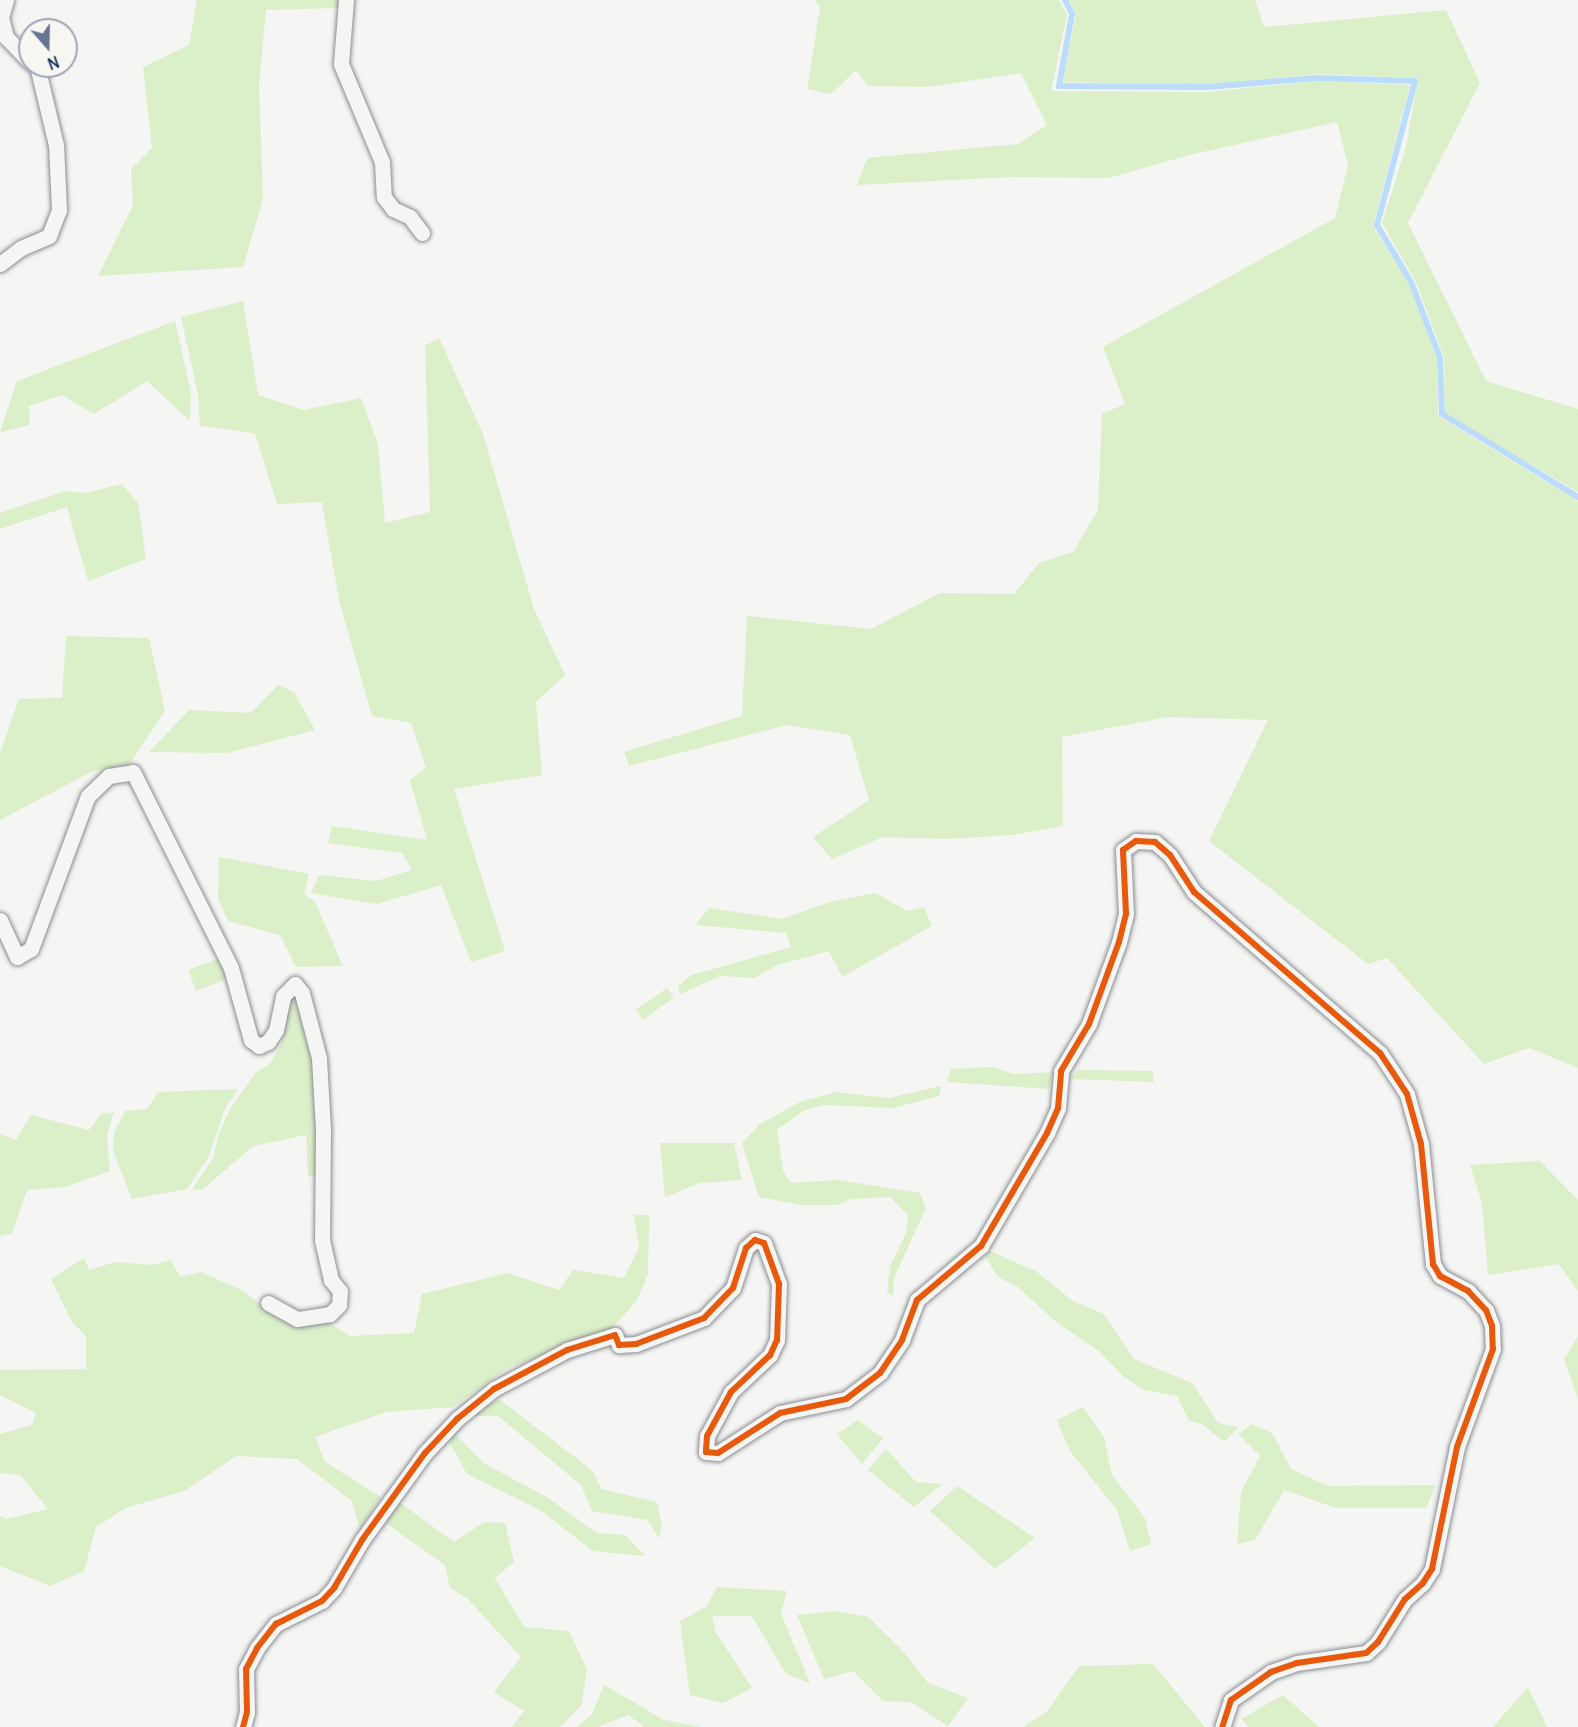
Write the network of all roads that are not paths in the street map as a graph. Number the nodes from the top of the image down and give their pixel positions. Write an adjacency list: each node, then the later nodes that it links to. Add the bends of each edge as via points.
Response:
1 (6, 0): 3 (street, via 1,17 6,37)
2 (346, 0): 5 (street, via 341,64 382,162 384,198 393,209 410,217)
3 (18, 50)
4 (40, 78): 6 (street, via 56,145 59,210 49,236 21,248)
5 (422, 233)
6 (0, 264)
7 (0, 920): 8 (street, via 17,957 31,949 88,796 109,776 133,772 231,968 251,1040 259,1046 268,1042 276,1030 283,996 295,984 302,993 319,1058 322,1240 331,1280 340,1291 339,1305 330,1314 297,1319)
8 (268, 1303)
9 (243, 1727): 10 (street, via 247,1712 246,1669 257,1648 276,1624 322,1601 334,1588 362,1540 425,1453 457,1419 494,1389 567,1350 615,1335 619,1345 636,1344 704,1318 733,1288 746,1248 755,1240 764,1243 778,1284 777,1340 770,1355 731,1392 707,1436 706,1452 718,1453 780,1413 846,1399 880,1373 902,1340 917,1300 981,1246 1047,1133 1058,1108 1061,1071 1089,1024 1119,942 1126,914 1124,850 1136,841 1155,843 1163,849 1194,892 1380,1053 1407,1094 1421,1144 1433,1264 1440,1276 1474,1297 1486,1310 1492,1326 1493,1349 1458,1448 1432,1569 1423,1583 1405,1599 1378,1642 1366,1653 1298,1663 1271,1672 1231,1700)
10 (1222, 1727)

